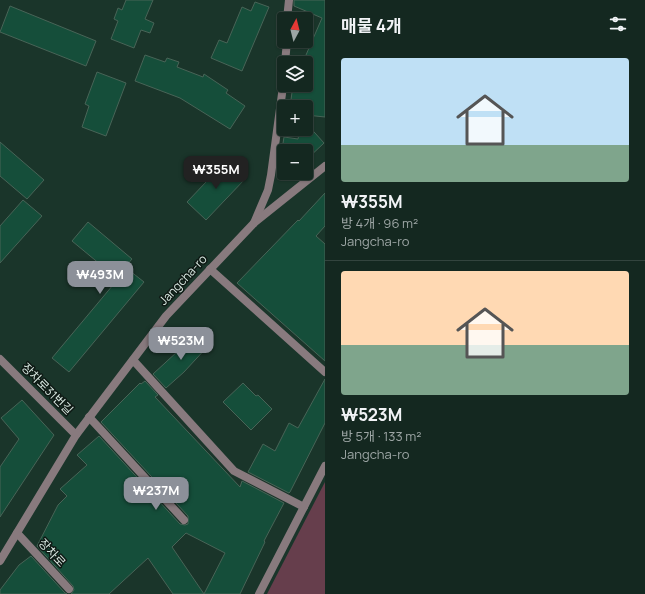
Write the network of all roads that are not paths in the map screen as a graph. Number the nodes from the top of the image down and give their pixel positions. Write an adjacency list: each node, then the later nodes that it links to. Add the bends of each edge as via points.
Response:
1 (289, 0): 2 (street)
2 (288, 12)
3 (282, 92): 5 (street, Jangcha-ro, via 268,190)
4 (325, 166): 5 (street)
5 (254, 223): 6 (street, Jangcha-ro)
6 (210, 269): 8 (street, Jangcha-ro, via 166,316); 9 (street)
7 (0, 359): 11 (street, 장차로31번길)
8 (133, 360): 10 (street, Jangcha-ro); 13 (street, via 234,472)
9 (325, 372)
10 (89, 417): 11 (street, Jangcha-ro); 14 (street)
11 (76, 435): 15 (street, Jangcha-ro)
12 (325, 466): 13 (street)
13 (304, 507): 18 (street)
14 (184, 520)
15 (17, 533): 16 (street, Jangcha-ro); 17 (street, 장차로)
16 (0, 561)
17 (69, 589)
18 (259, 594)

